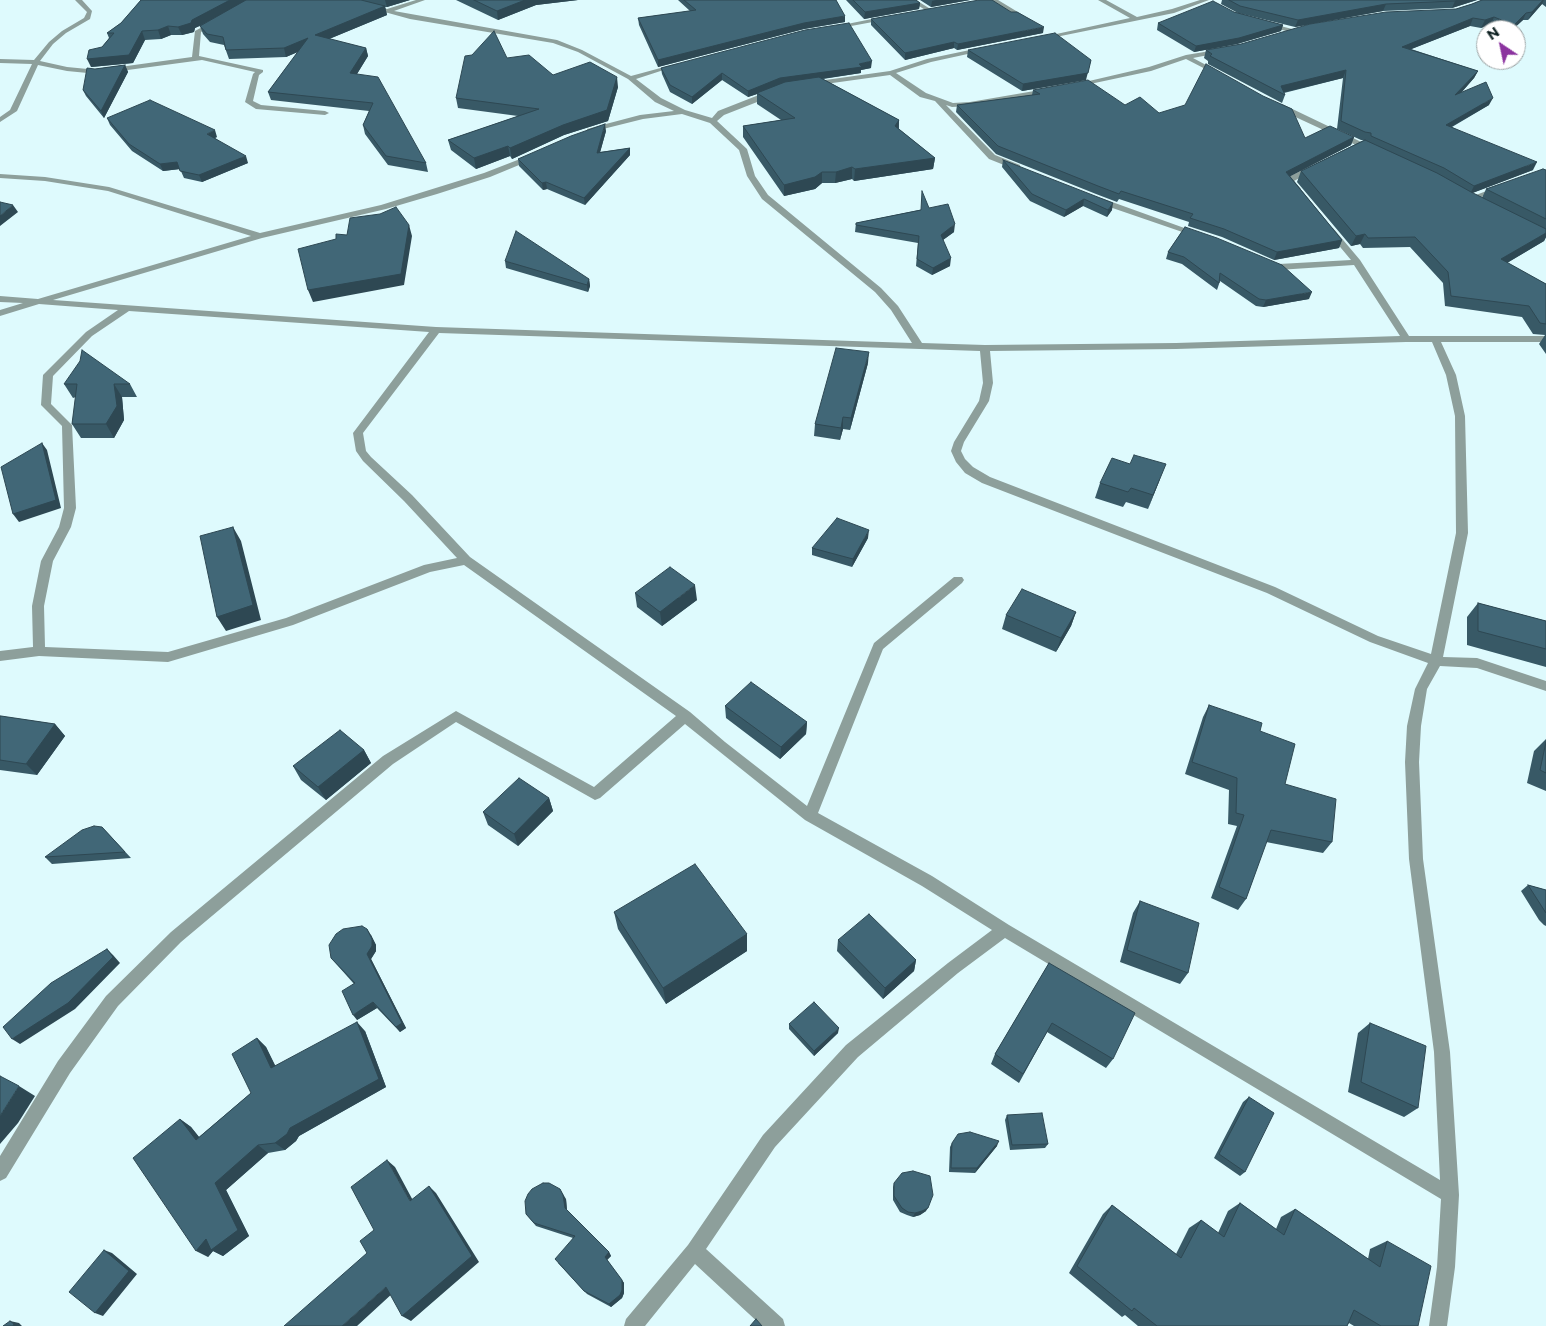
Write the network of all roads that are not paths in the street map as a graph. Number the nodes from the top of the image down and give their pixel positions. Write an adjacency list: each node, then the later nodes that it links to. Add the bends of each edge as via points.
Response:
1 (78, 0): 26 (street, via 90,12 87,19 64,32)
2 (344, 0): 9 (street)
3 (422, 0): 9 (street)
4 (912, 0): 10 (street, via 932,10)
5 (990, 0): 14 (street)
6 (1101, 0): 13 (street)
7 (1206, 0): 8 (street); 13 (street, via 1174,11)
8 (1214, 5)
9 (387, 11): 29 (street, via 555,41)
10 (920, 12)
11 (893, 17): 16 (street)
12 (222, 18): 24 (street, via 198,31)
13 (1135, 18): 18 (street)
14 (1031, 22)
15 (1258, 22): 19 (street, via 1297,30)
16 (831, 28)
17 (1047, 31): 18 (street)
18 (1054, 35): 20 (street)
19 (1276, 37)
20 (1036, 39)
21 (992, 48): 28 (street, via 929,60)
22 (1230, 49): 23 (street)
23 (1186, 56): 30 (street); 32 (street, via 1151,68)
24 (195, 59): 26 (street, via 98,72); 38 (street, via 261,71 256,74 249,97 249,102 259,107)
25 (0, 61): 26 (street)
26 (36, 62): 39 (street, via 13,111)
27 (682, 63): 29 (street)
28 (891, 73): 31 (street); 35 (street, via 923,95)
29 (630, 78): 37 (street, via 658,100)
30 (1227, 78)
31 (799, 86)
32 (1072, 86)
33 (1062, 88): 35 (street, via 970,104 952,105)
34 (783, 89): 40 (street, via 721,113)
35 (938, 101): 45 (street, via 992,157)
36 (1272, 103): 43 (street, via 1359,146)
37 (682, 112): 40 (street); 41 (street, via 644,117)
38 (325, 113)
39 (0, 120)
40 (713, 121): 66 (street, via 742,149 751,176 765,196 878,290 895,308)
41 (583, 134)
42 (543, 151): 54 (street, via 487,175 434,192)
43 (1380, 152)
44 (1322, 164): 49 (street, via 1289,180)
45 (1028, 172)
46 (0, 176): 54 (street, via 109,189)
47 (1512, 184): 51 (street)
48 (1461, 194): 51 (street)
49 (1301, 195)
50 (1092, 198): 55 (street)
51 (1470, 199): 52 (street)
52 (1478, 203)
53 (1326, 225): 57 (street)
54 (260, 236): 59 (street)
55 (1209, 238)
56 (1261, 260): 57 (street, via 1278,267)
57 (1358, 262): 64 (street)
58 (0, 298): 59 (street)
59 (37, 301): 60 (street); 61 (street)
60 (127, 308): 62 (street); 70 (street, via 89,334 48,375 46,405 67,425 70,508 47,561 38,606)
61 (0, 314)
62 (436, 330): 66 (street); 68 (street, via 358,433 361,451 367,459)
63 (1546, 338): 65 (street)
64 (1406, 339): 65 (street); 67 (street)
65 (1435, 339): 72 (street, via 1451,375 1460,416 1462,533)
66 (919, 346): 67 (street)
67 (985, 348): 72 (street, via 988,383 984,401 956,451 968,470 986,480 1271,590 1374,639)
68 (466, 560): 70 (street, via 428,568 289,622 168,657); 74 (street)
69 (958, 580): 75 (street, via 878,646)
70 (39, 651): 71 (street)
71 (0, 656)
72 (1436, 661): 73 (street, via 1477,663); 78 (street, via 1421,689 1412,762 1416,859 1442,1052)
73 (1546, 686)
74 (686, 716): 75 (street); 77 (street, via 595,794 456,716 388,760 176,938 112,1001 64,1067)
75 (810, 816): 76 (street, via 927,881)
76 (1004, 930): 78 (street); 79 (street, via 852,1051 769,1141)
77 (0, 1172)
78 (1450, 1194): 82 (street, via 1446,1267)
79 (694, 1251): 80 (street); 81 (street)
80 (633, 1326)
81 (776, 1326)
82 (1438, 1326)

